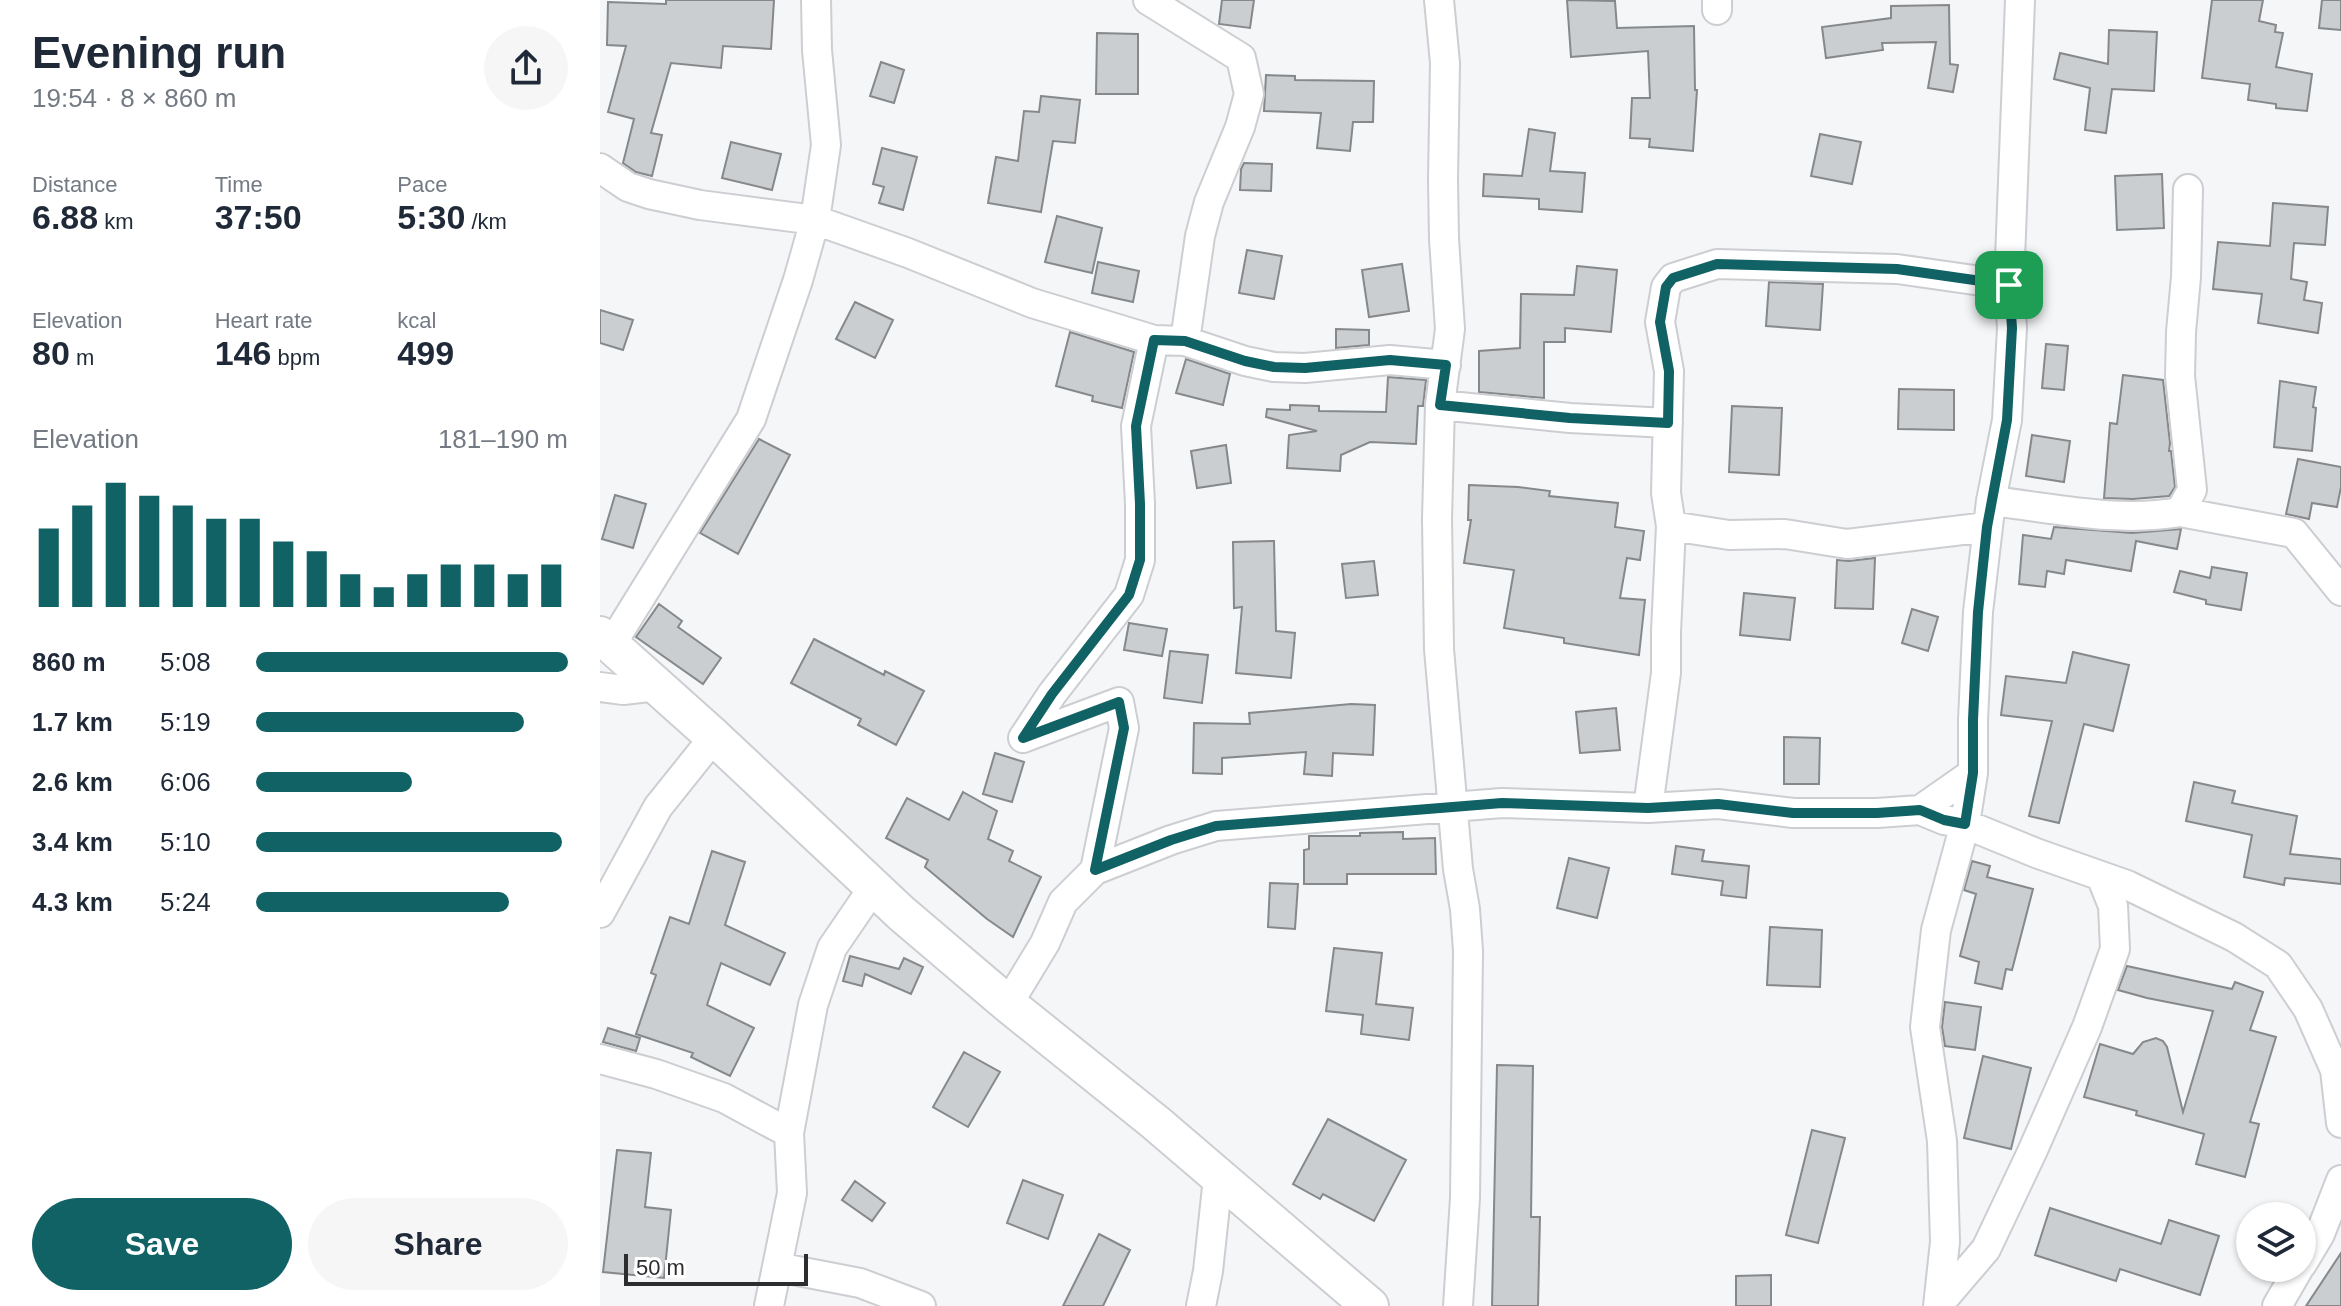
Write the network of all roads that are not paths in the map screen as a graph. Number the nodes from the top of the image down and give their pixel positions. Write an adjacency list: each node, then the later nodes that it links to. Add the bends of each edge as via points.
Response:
1 (816, 0): 7 (street, via 826,145)
2 (1148, 0): 10 (street, via 1241,58 1249,94 1200,236)
3 (1439, 0): 11 (street, via 1445,63 1443,194 1450,329)
4 (2020, 0): 8 (street)
5 (600, 168): 7 (street, via 649,194)
6 (2188, 189): 14 (street, via 2180,376 2192,490)
7 (815, 220): 9 (street, via 1032,303); 18 (street, via 751,419)
8 (2009, 285): 13 (street, via 1897,269 1717,264 1673,278 1666,287 1660,322 1669,371); 15 (street, via 2007,420)
9 (1154, 340): 10 (street); 27 (street, via 1136,426 1140,560 1129,595 1023,738 1119,702 1124,728)
10 (1185, 341): 11 (street, via 1274,367 1390,360)
11 (1446, 365): 12 (street)
12 (1440, 405): 13 (street); 23 (street, via 1439,649)
13 (1668, 423): 16 (street, via 1666,493)
14 (2180, 512): 15 (street); 17 (street, via 2294,533)
15 (1989, 514): 16 (street, via 1847,544); 22 (street, via 1978,612)
16 (1671, 526): 24 (street, via 1666,673)
17 (2341, 591)
18 (606, 640): 19 (main road)
19 (658, 686): 20 (street); 21 (main road)
20 (600, 687)
21 (714, 737): 29 (main road); 30 (street, via 658,807)
22 (1973, 773): 25 (street); 26 (street)
23 (1452, 807): 24 (street, via 1502,803); 27 (street, via 1216,826); 47 (street, via 1468,976)
24 (1648, 808): 25 (street, via 1718,804 1793,813)
25 (1920, 810): 26 (street)
26 (1965, 824): 28 (street); 42 (street, via 1936,930 1925,1027 1942,1141 1945,1242)
27 (1095, 870): 31 (street, via 1063,902)
28 (2101, 876): 32 (street, via 2234,937 2278,965); 42 (street, via 2113,906 2115,949 2087,1027 1986,1249)
29 (873, 888): 31 (main road); 36 (street, via 832,948 813,1005)
30 (600, 913)
31 (1008, 1004): 37 (main road)
32 (2315, 1026): 33 (street); 35 (street, via 2335,1070)
33 (2341, 1043)
34 (600, 1059): 36 (street, via 724,1098)
35 (2341, 1123)
36 (789, 1133): 40 (street, via 792,1193)
37 (1218, 1178): 45 (street); 46 (main road)
38 (2341, 1180): 39 (street)
39 (2316, 1241)
40 (777, 1267): 43 (street); 44 (street, via 860,1283)
41 (2291, 1282): 48 (street)
42 (1938, 1305)
43 (769, 1306)
44 (921, 1306)
45 (1201, 1306)
46 (1370, 1306)
47 (1458, 1306)
48 (2277, 1306)

